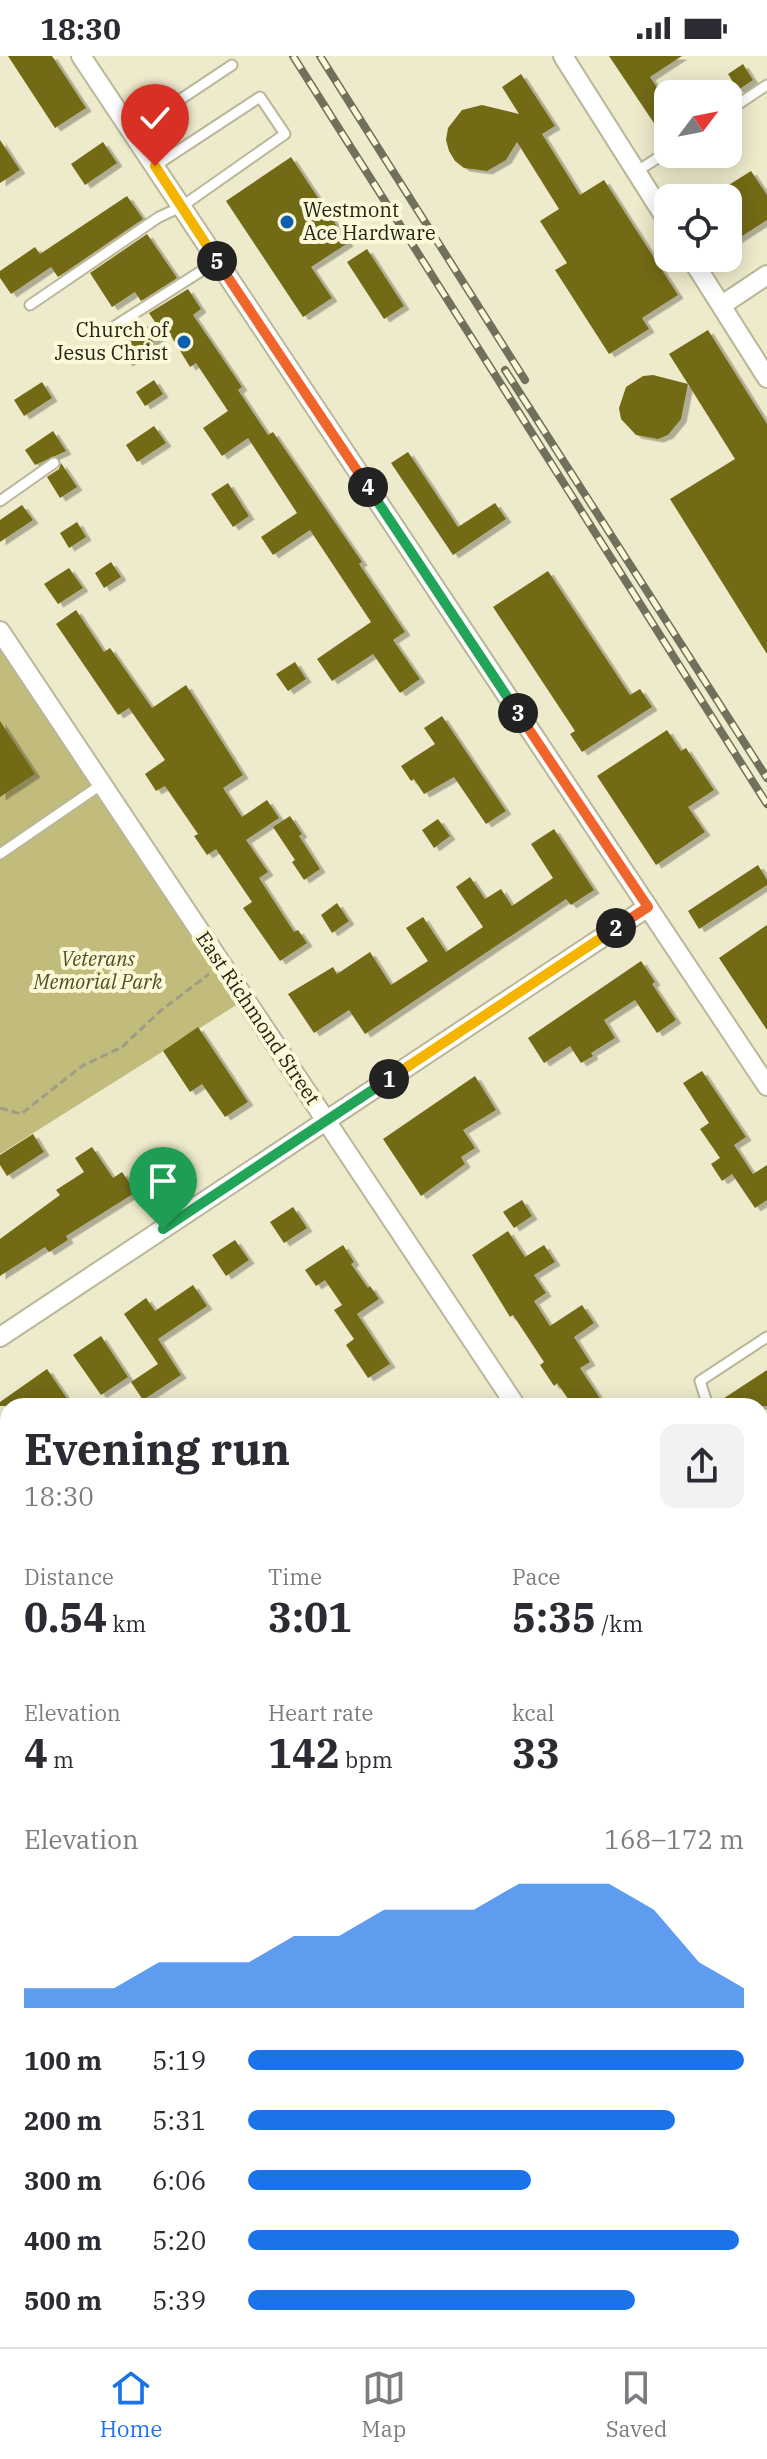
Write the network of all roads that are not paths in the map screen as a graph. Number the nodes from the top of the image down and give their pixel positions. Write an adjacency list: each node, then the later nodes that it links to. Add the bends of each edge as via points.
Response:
1 (81, 56): 6 (street)
2 (563, 56): 9 (street)
3 (232, 65): 6 (lane)
4 (767, 85): 5 (lane)
5 (742, 102)
6 (133, 131): 8 (street)
7 (654, 160): 9 (lane)
8 (155, 166): 11 (street); 11 (lane, via 260,97 285,134)
9 (636, 172): 10 (street)
10 (654, 200)
11 (181, 207): 12 (street); 15 (lane)
12 (217, 261): 17 (lane); 24 (street)
13 (700, 272): 16 (street)
14 (767, 275): 16 (street)
15 (30, 305)
16 (722, 305): 18 (street)
17 (107, 331)
18 (767, 378)
19 (54, 463): 20 (lane)
20 (0, 501)
21 (0, 631): 22 (street, East Richmond Street)
22 (102, 784): 23 (lane); 26 (street, East Richmond Street)
23 (0, 854)
24 (648, 907): 25 (street); 26 (street)
25 (767, 1086)
26 (326, 1121): 27 (street); 29 (street, East Richmond Street)
27 (0, 1337)
28 (767, 1337): 30 (lane, via 700,1381)
29 (511, 1398)
30 (705, 1398)

